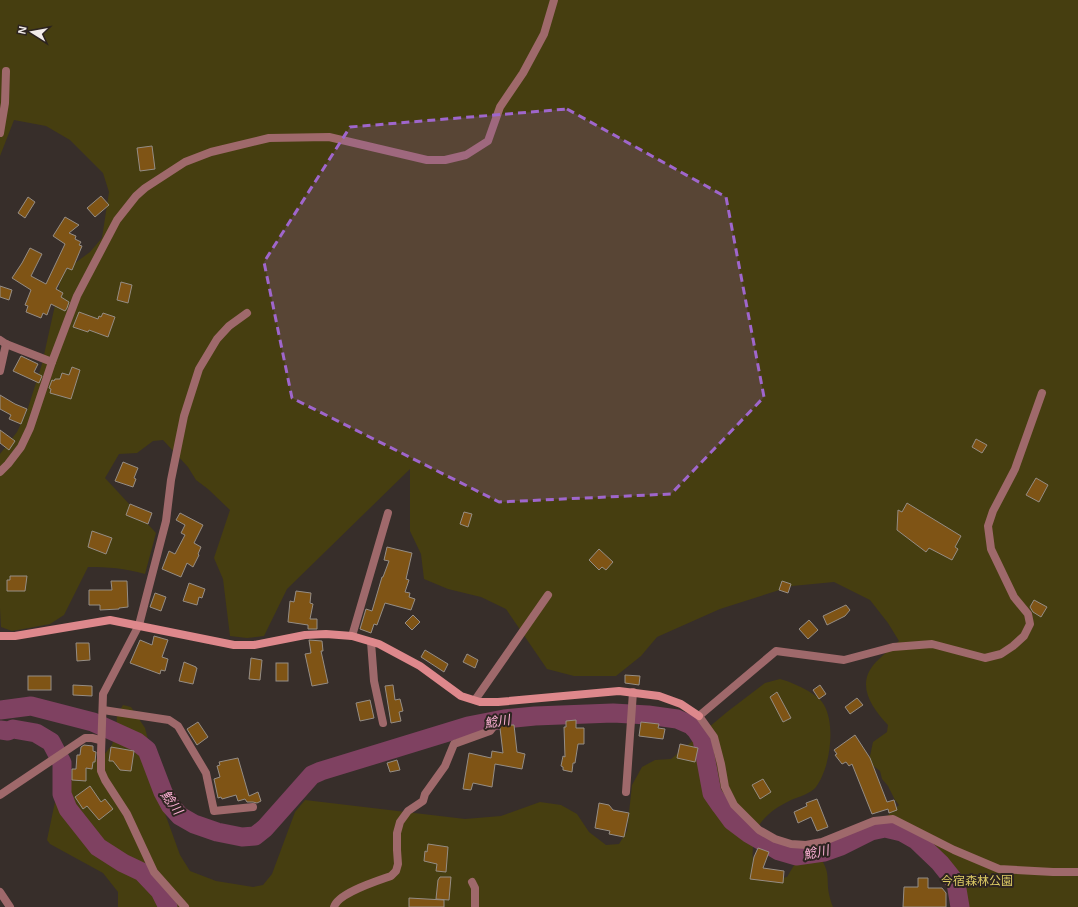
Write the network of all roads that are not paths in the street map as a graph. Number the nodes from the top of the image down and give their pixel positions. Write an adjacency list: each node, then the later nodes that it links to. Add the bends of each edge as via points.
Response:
1 (554, 0): 6 (street, via 544,34 523,73 500,107 488,141 466,156 427,160 329,137 269,138 211,152 185,162 145,188 117,220 104,243 77,296)
2 (0, 74): 3 (street, via 6,71 5,103)
3 (0, 132)
4 (247, 313): 12 (street, via 217,339 199,369 184,416 166,521)
5 (3, 342): 6 (street); 7 (street)
6 (52, 362): 9 (street, via 30,428 21,447)
7 (0, 371)
8 (1042, 393): 19 (street, via 1015,469 988,526 991,549 1014,597 1028,614 1030,624 1024,636 1001,654 986,658 932,644 893,646 844,660 776,651)
9 (0, 472)
10 (388, 513): 14 (street)
11 (548, 595): 17 (street)
12 (139, 625): 13 (street, via 110,620 15,636); 14 (street, via 234,645 254,645 305,635); 18 (street, via 103,694)
13 (0, 636)
14 (352, 636): 15 (street)
15 (371, 642): 17 (street, via 420,666 461,696); 20 (street, via 374,681)
16 (633, 692): 17 (street, via 619,691 498,702); 19 (street, via 659,696 681,704); 23 (street)
17 (475, 700)
18 (103, 710): 22 (street); 25 (street, via 169,720 178,726 206,774 214,811)
19 (699, 716): 26 (street, via 714,737 725,787 734,805 759,830 775,839 806,845 822,842 874,821 893,819 954,850 999,869)
20 (383, 723)
21 (493, 727): 31 (street, via 490,731 454,744 445,766 423,801 408,811 400,822 397,833 396,871 391,876 348,893 336,902)
22 (100, 738): 24 (street, via 85,738); 30 (street, via 101,771 105,780 127,814 154,872)
23 (626, 792)
24 (0, 795)
25 (253, 807)
26 (1078, 872)
27 (472, 882): 32 (street, via 475,888)
28 (0, 892): 29 (street)
29 (10, 907)
30 (185, 907)
31 (334, 907)
32 (475, 907)

